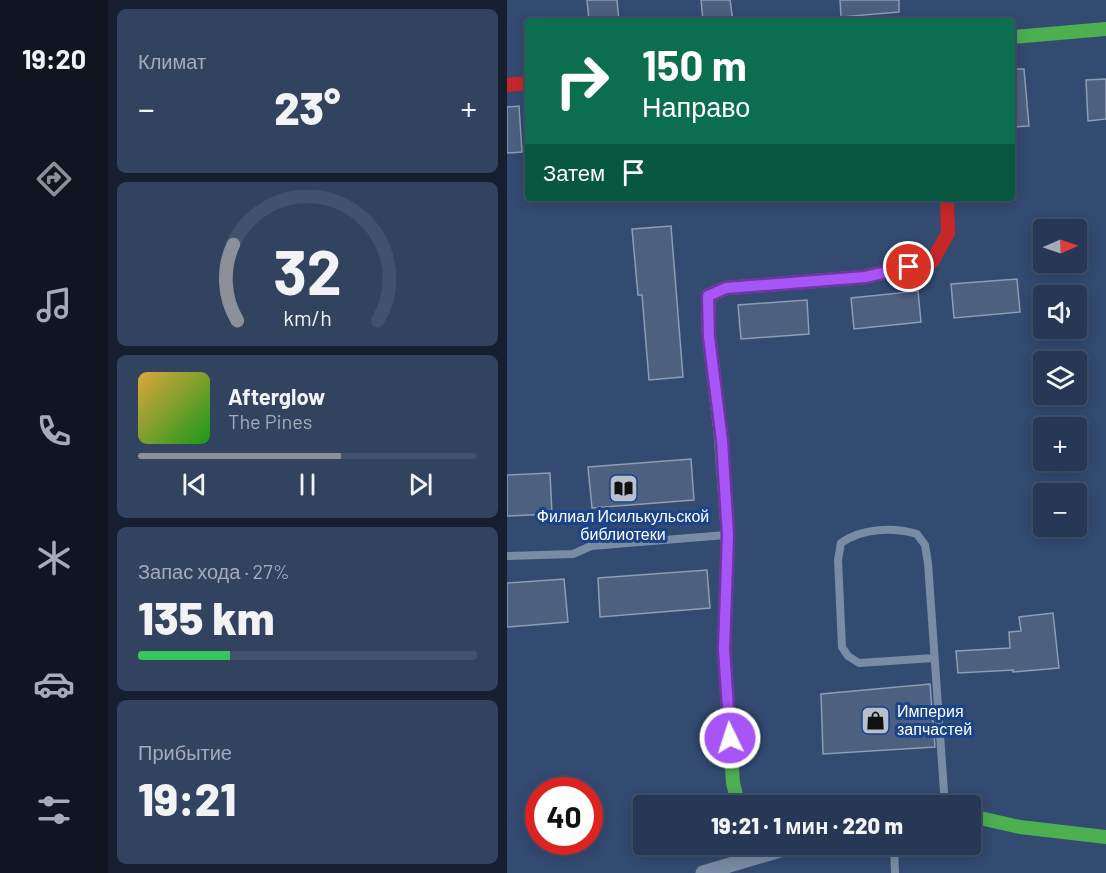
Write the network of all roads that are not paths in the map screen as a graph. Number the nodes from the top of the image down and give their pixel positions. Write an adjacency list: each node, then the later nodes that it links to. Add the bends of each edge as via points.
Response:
1 (1106, 29): 2 (street)
2 (1015, 37)
3 (525, 83): 4 (street)
4 (507, 85)
5 (947, 201): 6 (street, via 948,233 932,262 865,277 726,288 708,296)
6 (728, 535): 7 (lane, via 591,546 573,554); 9 (street, via 724,649)
7 (507, 556)
8 (934, 658): 8 (lane, via 928,563 925,545 917,534 902,530 865,532 841,543 838,560 842,647 848,656 859,663); 10 (lane)
9 (736, 795)
10 (944, 795)
11 (981, 818): 12 (street)
12 (1106, 837)
13 (742, 855): 15 (street)
14 (894, 855): 16 (lane)
15 (703, 873)
16 (895, 873)

